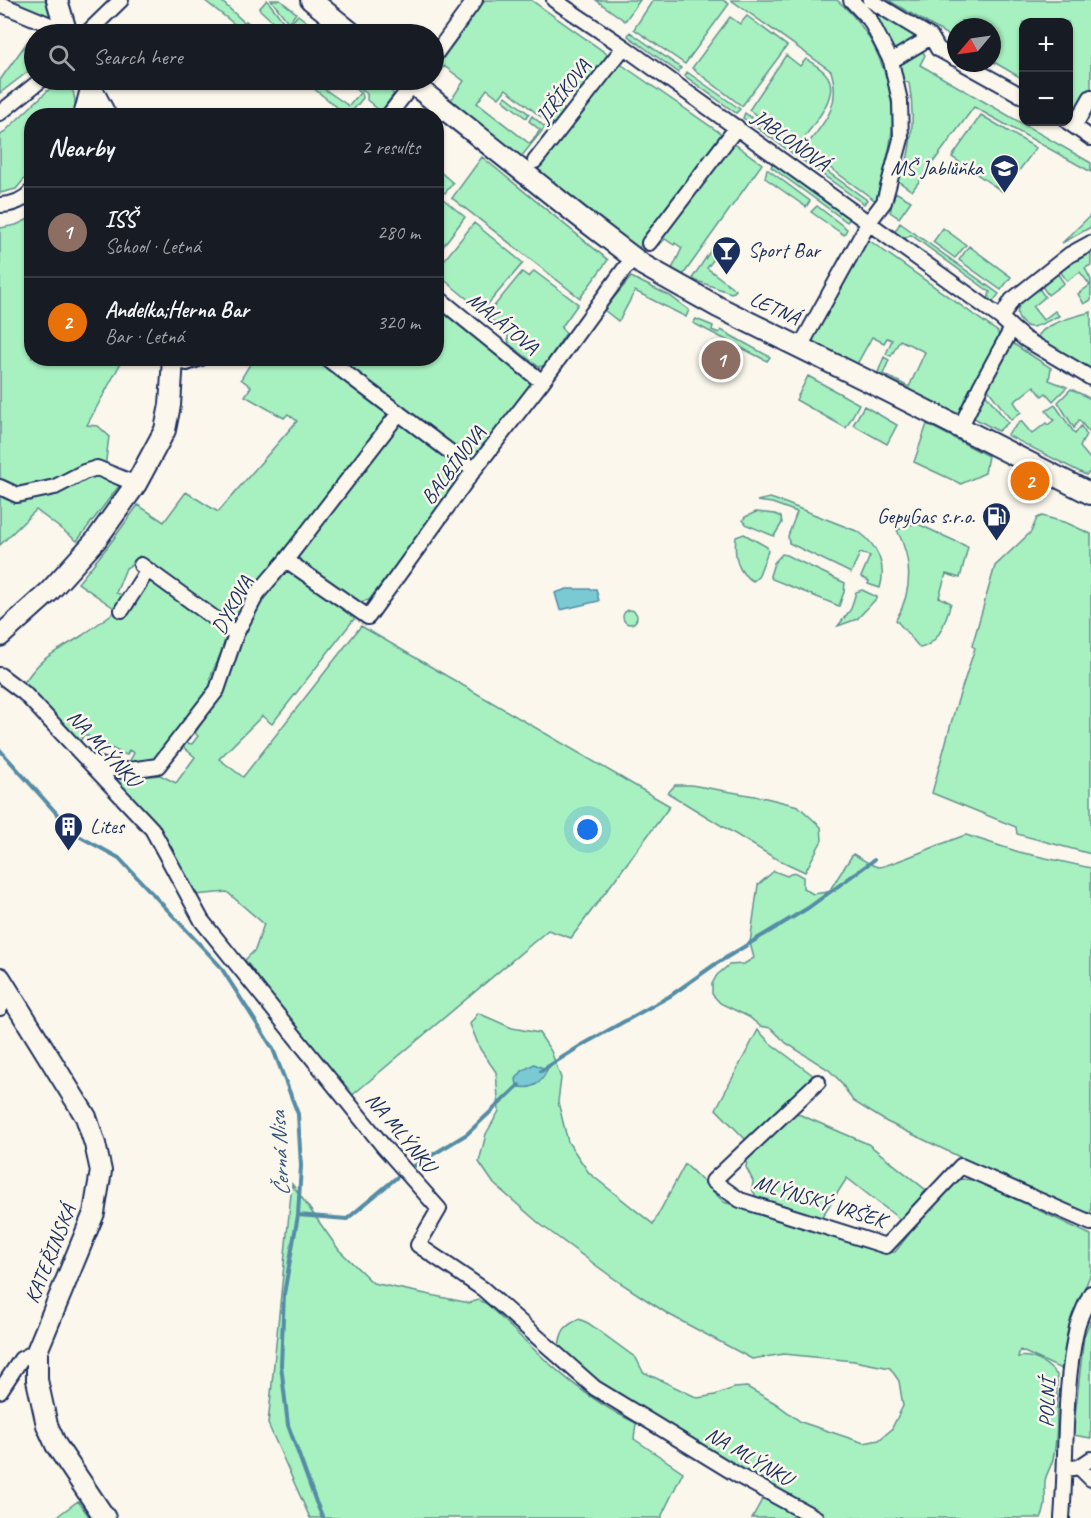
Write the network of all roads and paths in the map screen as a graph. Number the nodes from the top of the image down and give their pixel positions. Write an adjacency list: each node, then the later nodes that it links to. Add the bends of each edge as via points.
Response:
1 (57, 0): 10 (street)
2 (121, 0): 11 (street)
3 (310, 0): 12 (street)
4 (475, 0): 14 (street)
5 (851, 0): 17 (street, via 870,20)
6 (870, 0): 13 (street)
7 (560, 2): 15 (street, JABLOŇOVÁ)
8 (0, 4): 9 (street)
9 (49, 24)
10 (68, 24)
11 (89, 24)
12 (340, 24)
13 (931, 37): 16 (street, via 938,49); 17 (street)
14 (444, 42)
15 (624, 47): 34 (street, JABLOŇOVÁ); 36 (street, JIŘÍKOVA)
16 (947, 54)
17 (891, 61): 39 (street, via 900,101 901,138 884,202)
18 (979, 72): 24 (street)
19 (28, 90): 29 (street)
20 (88, 90): 26 (street)
21 (92, 90): 27 (street)
22 (406, 90): 28 (street)
23 (423, 90): 42 (street, LETNÁ)
24 (1019, 95)
25 (1091, 97): 31 (street)
26 (85, 108)
27 (102, 108)
28 (393, 108)
29 (0, 113)
30 (1091, 118): 32 (street)
31 (1073, 120)
32 (1073, 122)
33 (1073, 124): 35 (street)
34 (737, 127): 39 (street, JABLOŇOVÁ); 40 (street)
35 (1091, 138)
36 (535, 161)
37 (24, 198): 38 (street)
38 (0, 205)
39 (869, 222): 44 (street, JABLOŇOVÁ); 46 (street)
40 (649, 243)
41 (1091, 243): 44 (street, via 1069,255 1012,300)
42 (635, 260): 46 (street, LETNÁ, via 718,307); 50 (street, BALBÍNOVA, via 625,268)
43 (444, 302): 50 (street, MALÁTOVA)
44 (1001, 318): 45 (street, JABLOŇOVÁ)
45 (1012, 328): 49 (street); 52 (street)
46 (800, 346): 52 (street, LETNÁ)
47 (173, 366): 54 (street, via 165,430)
48 (337, 366): 51 (street)
49 (1091, 378)
50 (542, 382): 53 (street, BALBÍNOVA)
51 (399, 413): 53 (street); 57 (street, DYKOVA)
52 (960, 428): 56 (street, LETNÁ)
53 (474, 470): 57 (street, BALBÍNOVA, via 368,618)
54 (136, 484): 55 (street, via 97,468 55,487 17,495); 60 (street, via 96,540 49,592)
55 (0, 487)
56 (1091, 494)
57 (286, 560): 59 (street, DYKOVA, via 257,594)
58 (122, 610): 59 (street, via 144,568)
59 (236, 634): 62 (street, DYKOVA, via 217,690 158,766 122,771)
60 (0, 636)
61 (0, 675): 62 (street, NA MLÝNKU, via 24,693)
62 (87, 761): 73 (street, NA MLÝNKU, via 152,829 202,921 384,1147 439,1209 418,1245 483,1289 595,1388)
63 (3, 993): 67 (street, KATEŘINSKÁ, via 86,1118 101,1171 94,1213)
64 (818, 1082): 65 (street, MLÝNSKÝ VRŠEK, via 713,1181 740,1200 886,1246 961,1166)
65 (1091, 1222)
66 (1091, 1293): 70 (street, POLNÍ, via 1077,1325 1067,1391)
67 (37, 1351): 68 (street, via 21,1359); 72 (street, KATEŘINSKÁ, via 37,1380 47,1425)
68 (0, 1391)
69 (1091, 1459): 70 (street)
70 (1073, 1468): 71 (street); 74 (street, POLNÍ)
71 (1091, 1479)
72 (105, 1518)
73 (816, 1518)
74 (1062, 1518)

